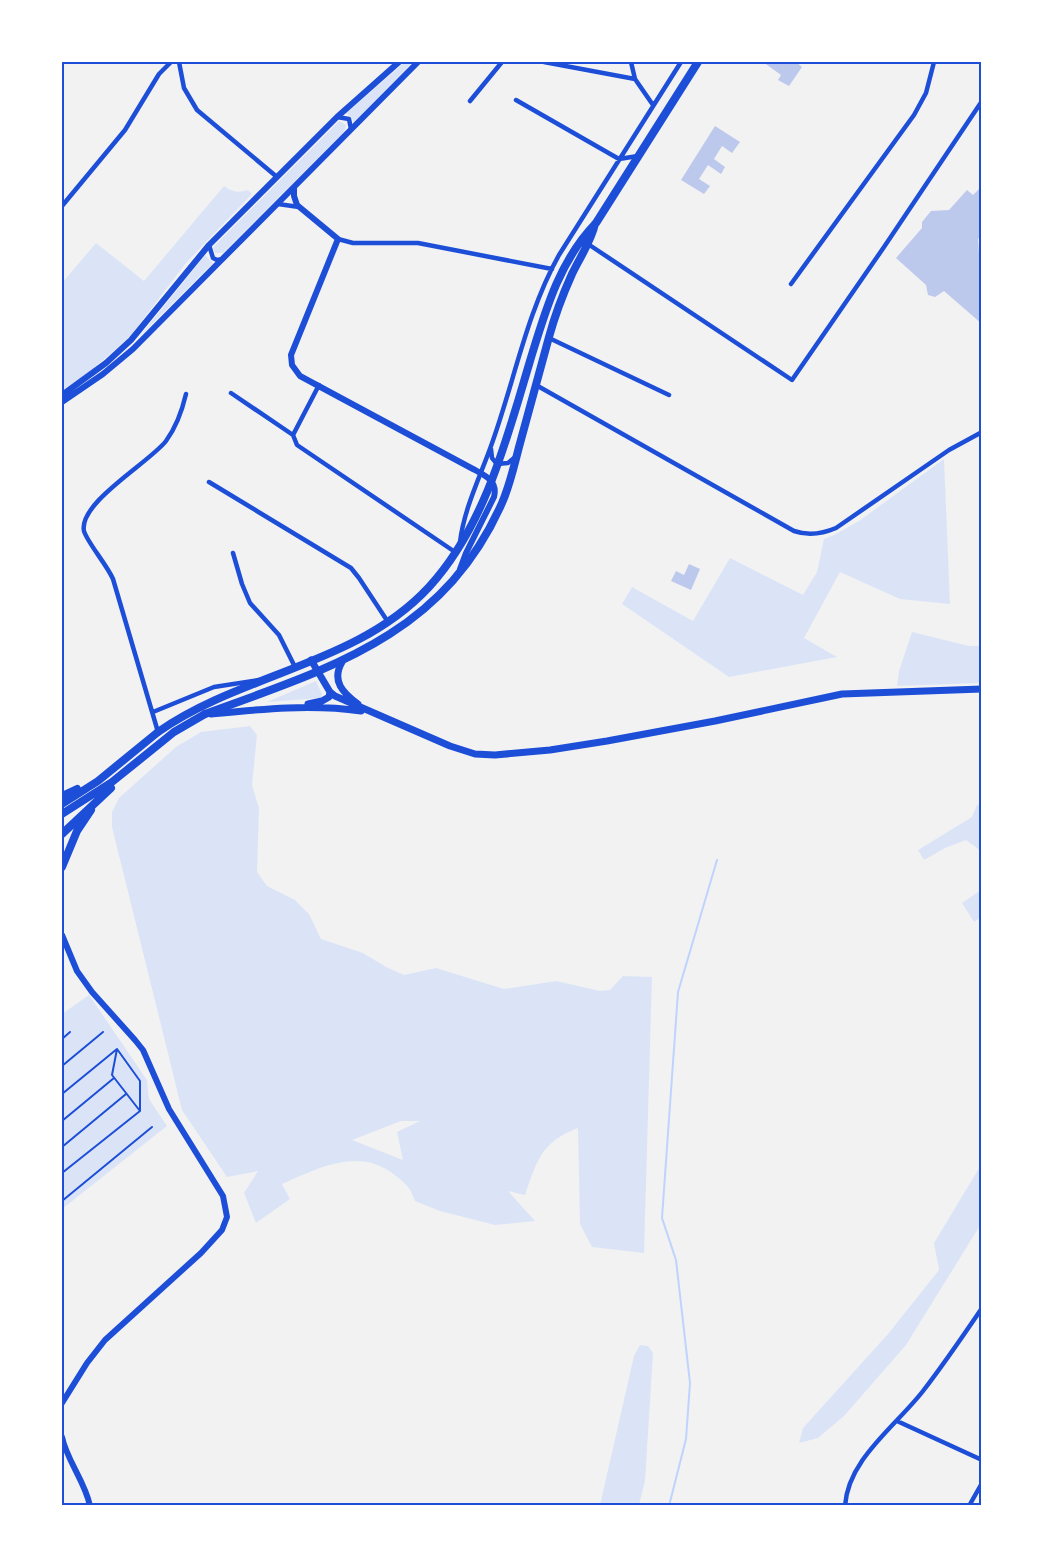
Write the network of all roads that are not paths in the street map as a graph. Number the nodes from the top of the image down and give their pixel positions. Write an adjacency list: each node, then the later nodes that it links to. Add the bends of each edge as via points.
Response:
1 (171, 62): 23 (street, via 159,74 125,130)
2 (179, 62): 20 (street, via 184,88 197,110)
3 (399, 62): 16 (street)
4 (418, 62): 17 (street)
5 (502, 62): 13 (street)
6 (544, 62): 11 (street)
7 (631, 62): 11 (street)
8 (681, 62): 15 (street)
9 (698, 62): 18 (main road)
10 (934, 62): 31 (street, via 926,93 914,115)
11 (635, 79): 15 (street)
12 (516, 100): 19 (street)
13 (470, 101)
14 (981, 101): 27 (street, via 792,380)
15 (653, 105): 19 (street)
16 (337, 117): 17 (street, via 349,119); 20 (street)
17 (351, 129): 21 (street)
18 (638, 156): 19 (street); 25 (main road)
19 (619, 159): 30 (street)
20 (277, 177): 28 (street)
21 (294, 188): 22 (street); 24 (street)
22 (278, 204): 24 (street); 29 (street)
23 (62, 207)
24 (300, 208): 26 (street)
25 (596, 223): 27 (main road); 32 (main road, via 582,237 563,269)
26 (338, 239): 30 (street, via 353,243 418,243); 35 (street, via 291,359 298,374)
27 (588, 244): 33 (main road, via 566,289)
28 (209, 245): 29 (street, via 213,258); 39 (street, via 131,340 102,367)
29 (223, 258): 41 (street, via 126,355)
30 (552, 269): 34 (street)
31 (791, 285)
32 (541, 325): 34 (street); 46 (main road)
33 (549, 338): 36 (main road); 40 (street)
34 (525, 339): 44 (street)
35 (319, 385): 43 (street); 47 (street)
36 (536, 385): 42 (street, via 804,534 836,528); 45 (main road)
37 (231, 393): 43 (street)
38 (186, 394): 62 (street, via 179,419 166,440 97,502 84,526 113,579)
39 (62, 395)
40 (669, 395)
41 (62, 402)
42 (981, 432)
43 (293, 435): 50 (street, via 297,445)
44 (491, 446): 46 (street, via 491,456); 47 (street)
45 (517, 454): 46 (street, via 508,464); 52 (main road, via 497,513)
46 (497, 464): 48 (main road)
47 (479, 473): 48 (street); 50 (street)
48 (491, 480): 50 (main road); 52 (street, via 494,497)
49 (209, 482): 53 (street, via 351,568)
50 (458, 548): 53 (main road, via 428,588)
51 (233, 553): 56 (street, via 250,603 279,635)
52 (459, 573): 55 (main road, via 404,626)
53 (388, 622): 54 (main road)
54 (311, 660): 56 (main road); 57 (main road)
55 (342, 662): 57 (main road); 63 (main road, via 338,672 340,687)
56 (295, 667): 58 (main road)
57 (318, 672): 60 (main road); 64 (main road)
58 (263, 680): 62 (street, via 220,685); 65 (main road, via 189,711)
59 (981, 689): 63 (main road, via 847,694 607,741 495,755 460,750)
60 (330, 692): 61 (main road, via 322,701); 63 (main road)
61 (293, 707): 63 (main road); 64 (main road)
62 (153, 712): 65 (street)
63 (370, 712)
64 (206, 714): 66 (main road, via 174,732)
65 (158, 732): 67 (main road)
66 (134, 765): 69 (main road); 71 (main road)
67 (98, 781): 68 (main road); 70 (main road)
68 (62, 796)
69 (98, 800): 72 (main road); 73 (main road, via 77,831)
70 (62, 804)
71 (62, 814)
72 (62, 834)
73 (62, 867)
74 (62, 935): 90 (street, via 82,978 143,1050 169,1109 223,1196 227,1217 222,1230 201,1254 105,1340)
75 (70, 1032): 77 (lane)
76 (103, 1032): 79 (lane)
77 (62, 1039)
78 (117, 1049): 80 (lane); 81 (lane); 83 (lane, via 140,1081)
79 (62, 1066)
80 (114, 1078): 82 (lane); 84 (lane)
81 (62, 1094)
82 (126, 1094): 83 (lane); 86 (lane)
83 (140, 1111): 87 (lane)
84 (62, 1121)
85 (152, 1127): 88 (lane)
86 (62, 1147)
87 (62, 1173)
88 (62, 1201)
89 (981, 1308): 91 (street, via 943,1365)
90 (62, 1403)
91 (897, 1421): 93 (street); 96 (street, via 858,1464 849,1484)
92 (62, 1437): 95 (street)
93 (981, 1460)
94 (981, 1483): 97 (street)
95 (90, 1506)
96 (846, 1506)
97 (969, 1506)

